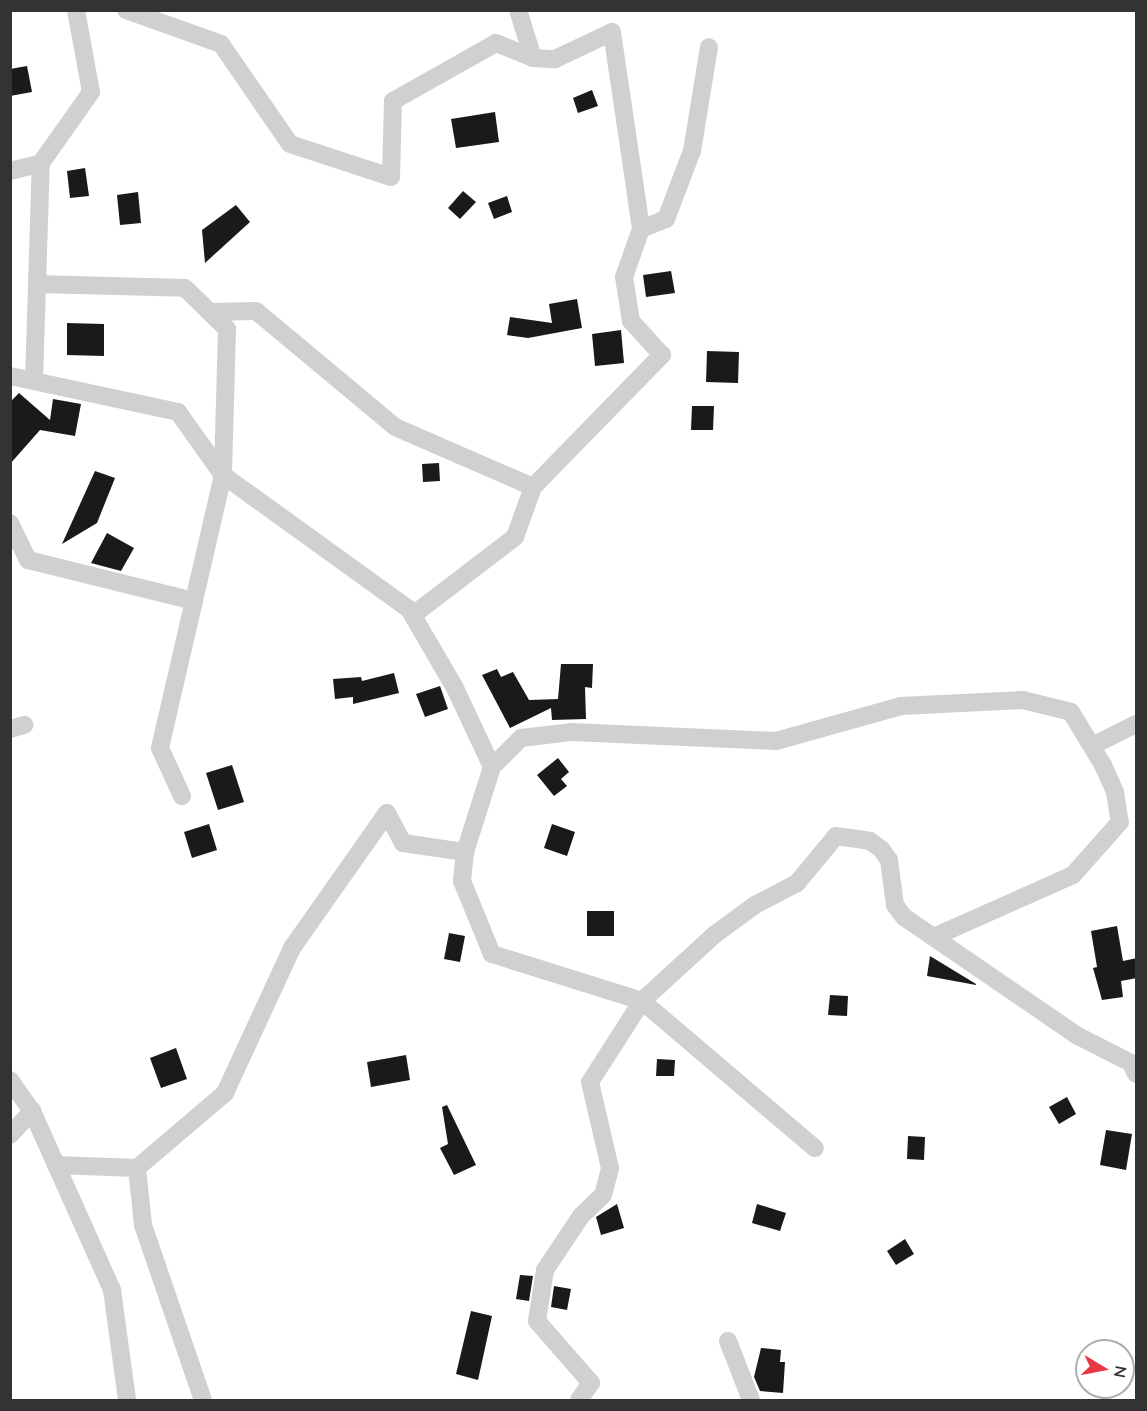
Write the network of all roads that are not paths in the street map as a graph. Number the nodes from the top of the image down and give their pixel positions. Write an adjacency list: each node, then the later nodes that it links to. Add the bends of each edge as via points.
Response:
1 (76, 10): 6 (street, via 91,92)
2 (126, 10): 5 (street, via 221,44 290,144 391,177 393,101 496,43)
3 (518, 10): 5 (street)
4 (709, 47): 8 (street, via 688,160 666,219)
5 (533, 58): 8 (street, via 555,59 612,32)
6 (41, 163): 7 (street); 9 (street)
7 (10, 171)
8 (641, 229): 14 (street, via 624,276 631,321 662,355)
9 (37, 284): 10 (street, via 185,288); 12 (street)
10 (210, 312): 13 (street, via 227,329); 14 (street, via 256,311 395,427)
11 (10, 376): 12 (street)
12 (34, 381): 13 (street, via 178,412)
13 (224, 475): 16 (street); 17 (street)
14 (532, 487): 17 (street, via 515,537)
15 (10, 522): 16 (street, via 28,560)
16 (194, 601): 21 (street, via 160,748)
17 (413, 615): 20 (street, via 455,688)
18 (1137, 724): 19 (street)
19 (1092, 746): 20 (street, via 1071,712 1057,705 971,701 901,706 776,741 571,732 521,738); 23 (street, via 1115,792 1120,822 1073,875)
20 (492, 767): 22 (street)
21 (182, 796)
22 (465, 852): 24 (street, via 462,881 492,954); 31 (street, via 403,843 387,813 292,948 225,1093)
23 (933, 937): 24 (street, via 895,905 889,860 881,849 870,842 836,836 797,883 754,905 714,934); 25 (street, via 1078,1036 1131,1063)
24 (642, 1001): 29 (street); 36 (street, via 590,1082 610,1168 603,1195 581,1216 545,1270 537,1321 591,1383)
25 (1137, 1074)
26 (10, 1080): 27 (street)
27 (32, 1111): 28 (street); 30 (street)
28 (10, 1135)
29 (814, 1148)
30 (56, 1165): 31 (street); 34 (street, via 112,1290)
31 (137, 1168): 35 (street, via 143,1225)
32 (728, 1341): 33 (street)
33 (748, 1399)
34 (127, 1401)
35 (203, 1401)
36 (579, 1401)

